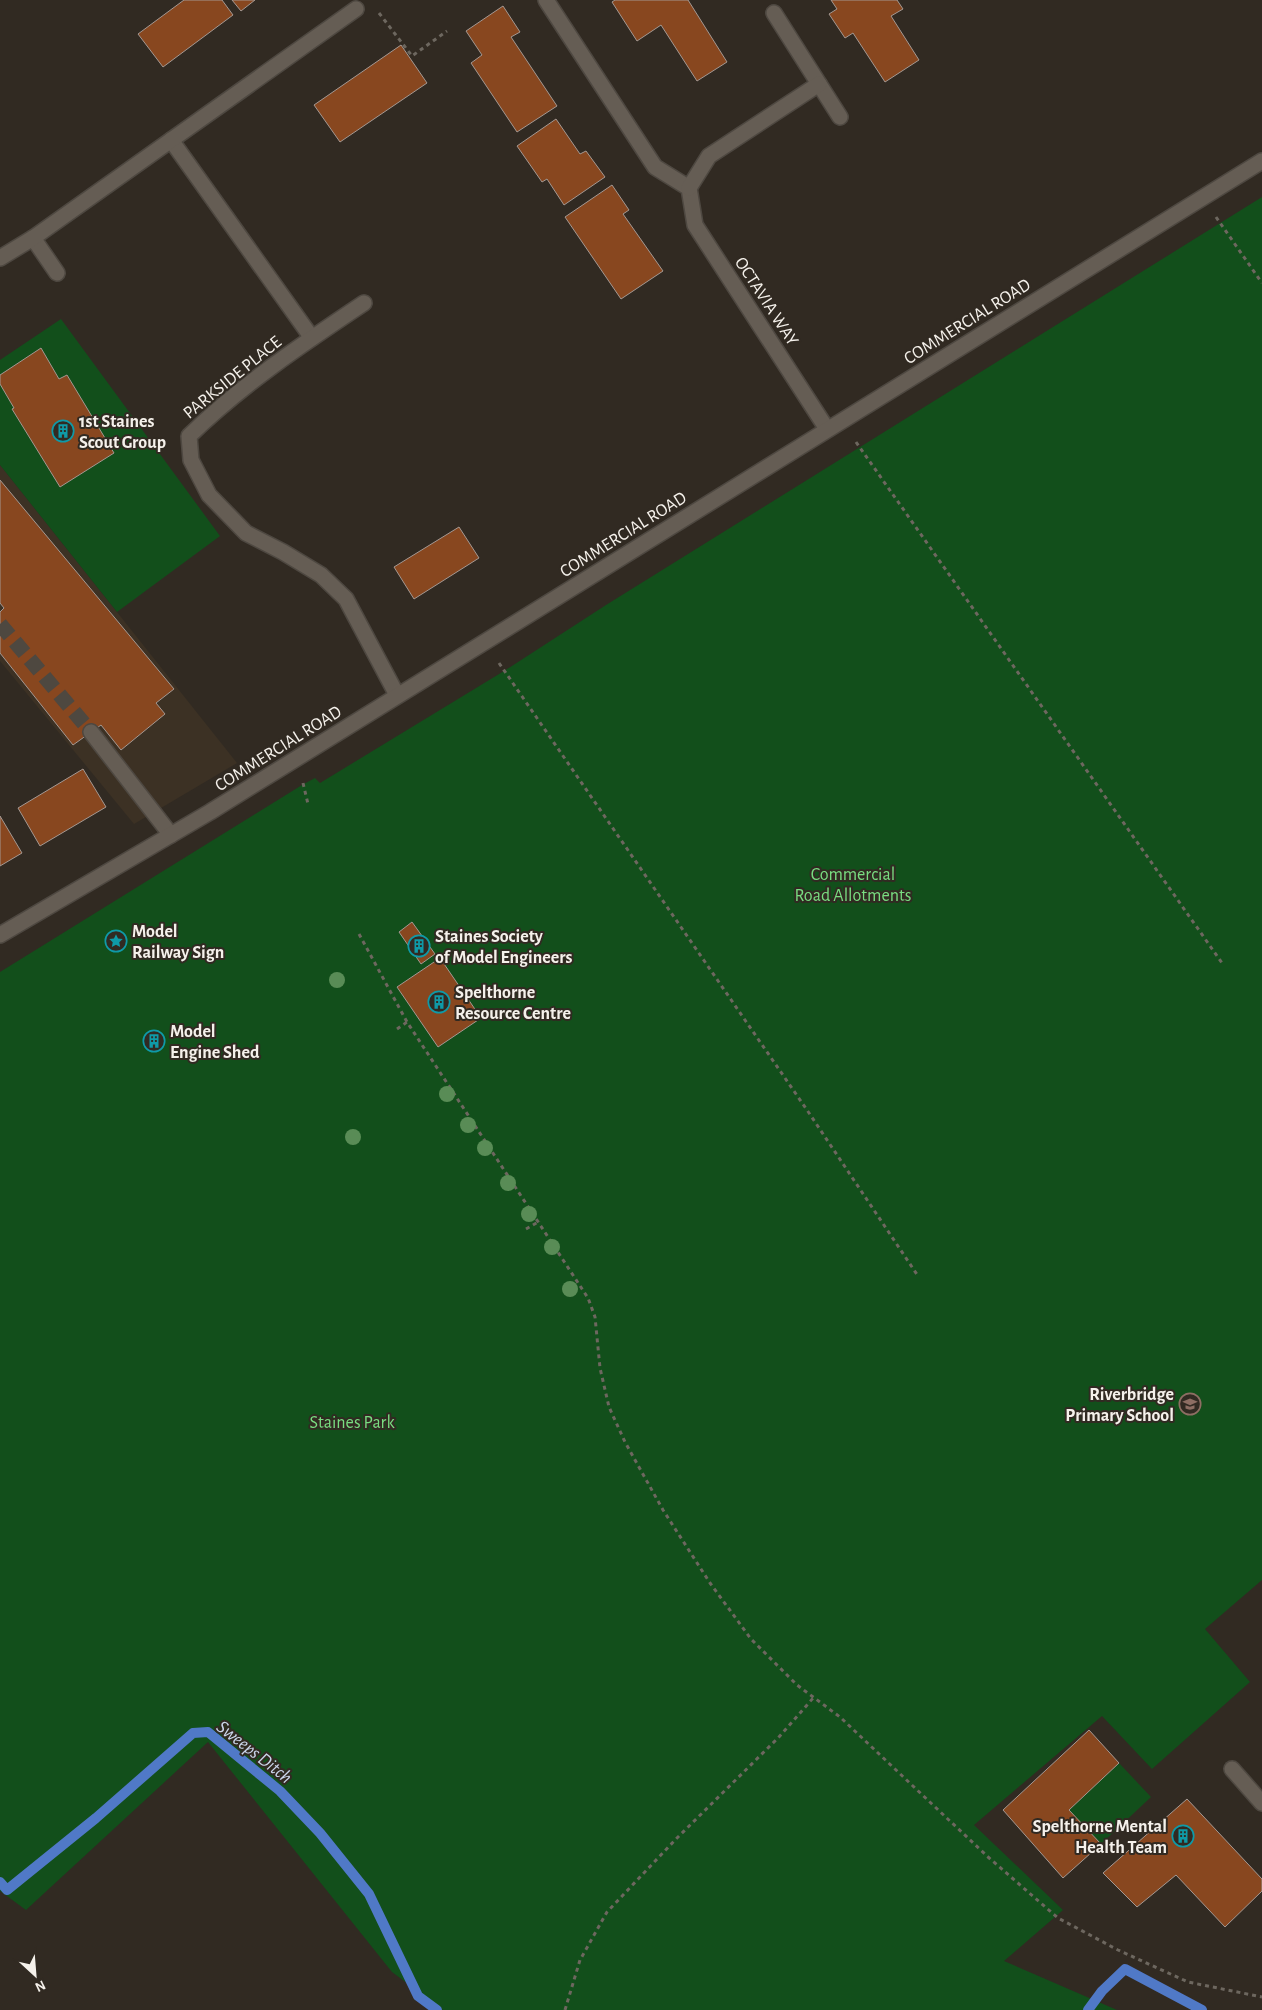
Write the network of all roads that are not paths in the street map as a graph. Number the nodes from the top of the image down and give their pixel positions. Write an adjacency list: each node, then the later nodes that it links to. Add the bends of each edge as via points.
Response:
1 (546, 0): 8 (street, via 655,167)
2 (356, 9): 6 (street)
3 (774, 13): 4 (street)
4 (819, 84): 5 (street); 8 (street, via 709,156)
5 (840, 117)
6 (170, 140): 9 (street); 13 (street)
7 (1262, 161): 14 (street, COMMERCIAL ROAD)
8 (689, 188): 14 (street, OCTAVIA WAY, via 695,225)
9 (32, 238): 10 (street); 11 (street)
10 (0, 258)
11 (57, 272)
12 (364, 303): 13 (street, PARKSIDE PLACE)
13 (312, 338): 15 (street, PARKSIDE PLACE, via 210,415 190,436 191,460 208,495 246,533 321,575 346,599)
14 (827, 429): 15 (street, COMMERCIAL ROAD)
15 (397, 695): 17 (street, COMMERCIAL ROAD)
16 (91, 732): 17 (street)
17 (171, 835): 18 (street, COMMERCIAL ROAD)
18 (0, 935)
19 (1232, 1769): 20 (street)
20 (1262, 1803)

